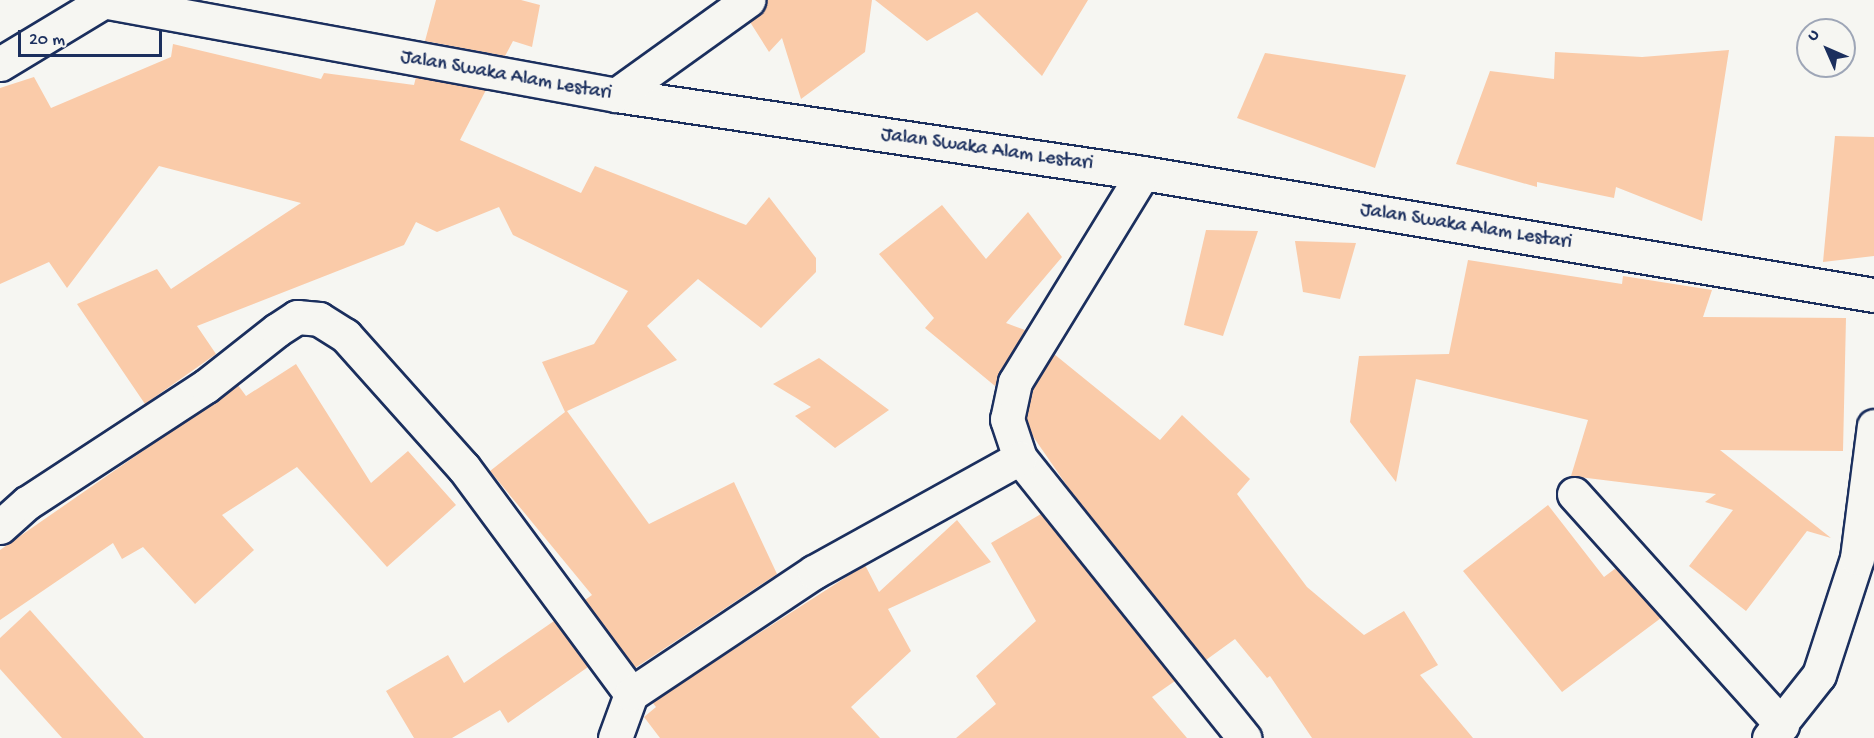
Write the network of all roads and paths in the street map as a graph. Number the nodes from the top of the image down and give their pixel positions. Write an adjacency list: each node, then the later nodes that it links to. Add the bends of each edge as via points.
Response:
1 (748, 0): 4 (street)
2 (101, 1): 3 (street); 4 (street, Jalan Swaka Alam Lestari)
3 (0, 64)
4 (616, 95): 5 (street, Jalan Swaka Alam Lestari)
5 (1143, 173): 6 (street, Jalan Swaka Alam Lestari); 8 (street, via 1015,382 1007,419)
6 (1874, 295)
7 (1874, 426): 12 (street, via 1857,558 1819,675)
8 (1020, 459): 11 (street, via 814,572); 14 (street)
9 (1574, 494): 12 (street)
10 (0, 527): 11 (street, via 27,503 206,386 277,330 297,317 319,319 345,335 464,468)
11 (631, 694): 13 (street)
12 (1776, 732)
13 (615, 738)
14 (1244, 738)

